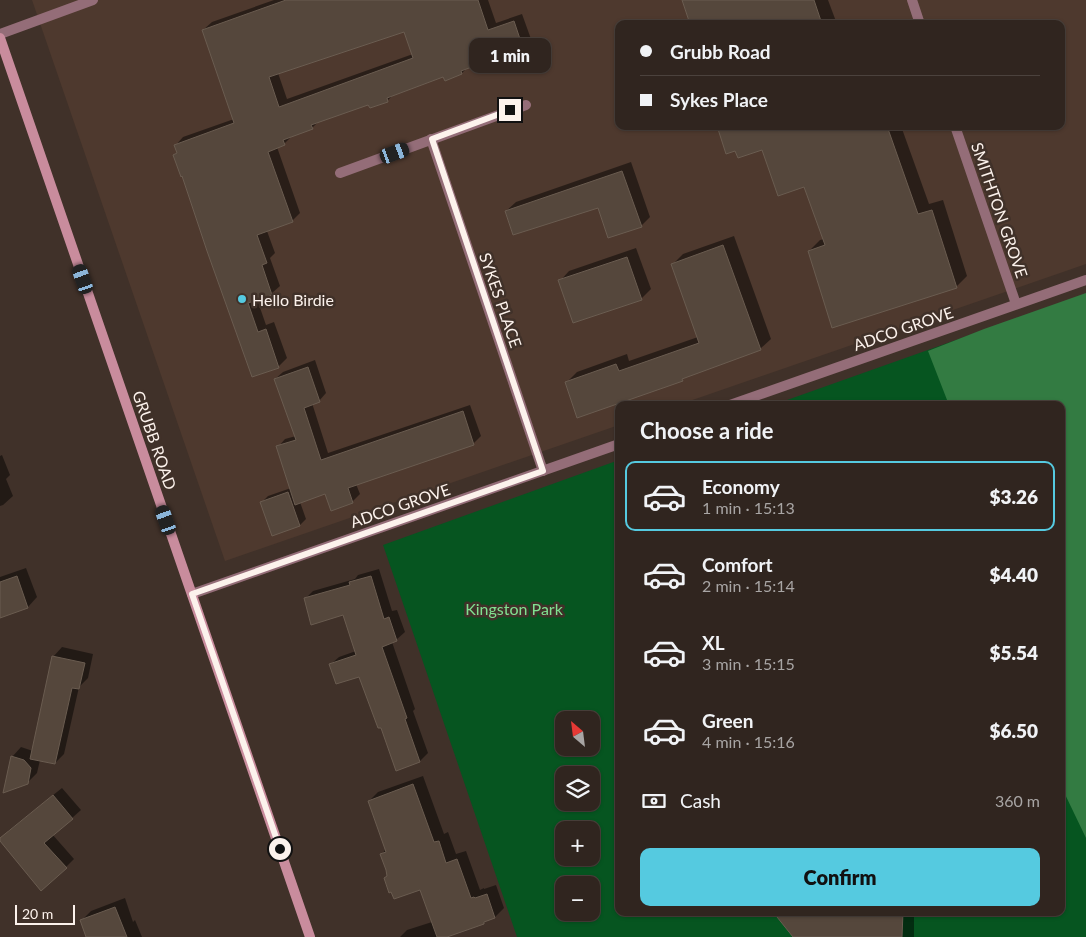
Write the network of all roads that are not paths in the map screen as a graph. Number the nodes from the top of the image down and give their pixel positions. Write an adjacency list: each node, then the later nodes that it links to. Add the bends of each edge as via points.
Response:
1 (93, 0): 4 (street)
2 (912, 0): 3 (street)
3 (919, 20)
4 (0, 36): 14 (main road, GRUBB ROAD)
5 (526, 105): 7 (street)
6 (956, 130): 10 (street, SMITHTON GROVE)
7 (432, 139): 8 (street); 13 (street, SYKES PLACE)
8 (340, 173)
9 (1086, 280): 10 (street, ADCO GROVE)
10 (1016, 304): 11 (street, ADCO GROVE)
11 (741, 401)
12 (615, 445): 13 (street, ADCO GROVE)
13 (543, 471): 14 (street, ADCO GROVE)
14 (192, 594): 15 (main road, GRUBB ROAD)
15 (310, 937)

